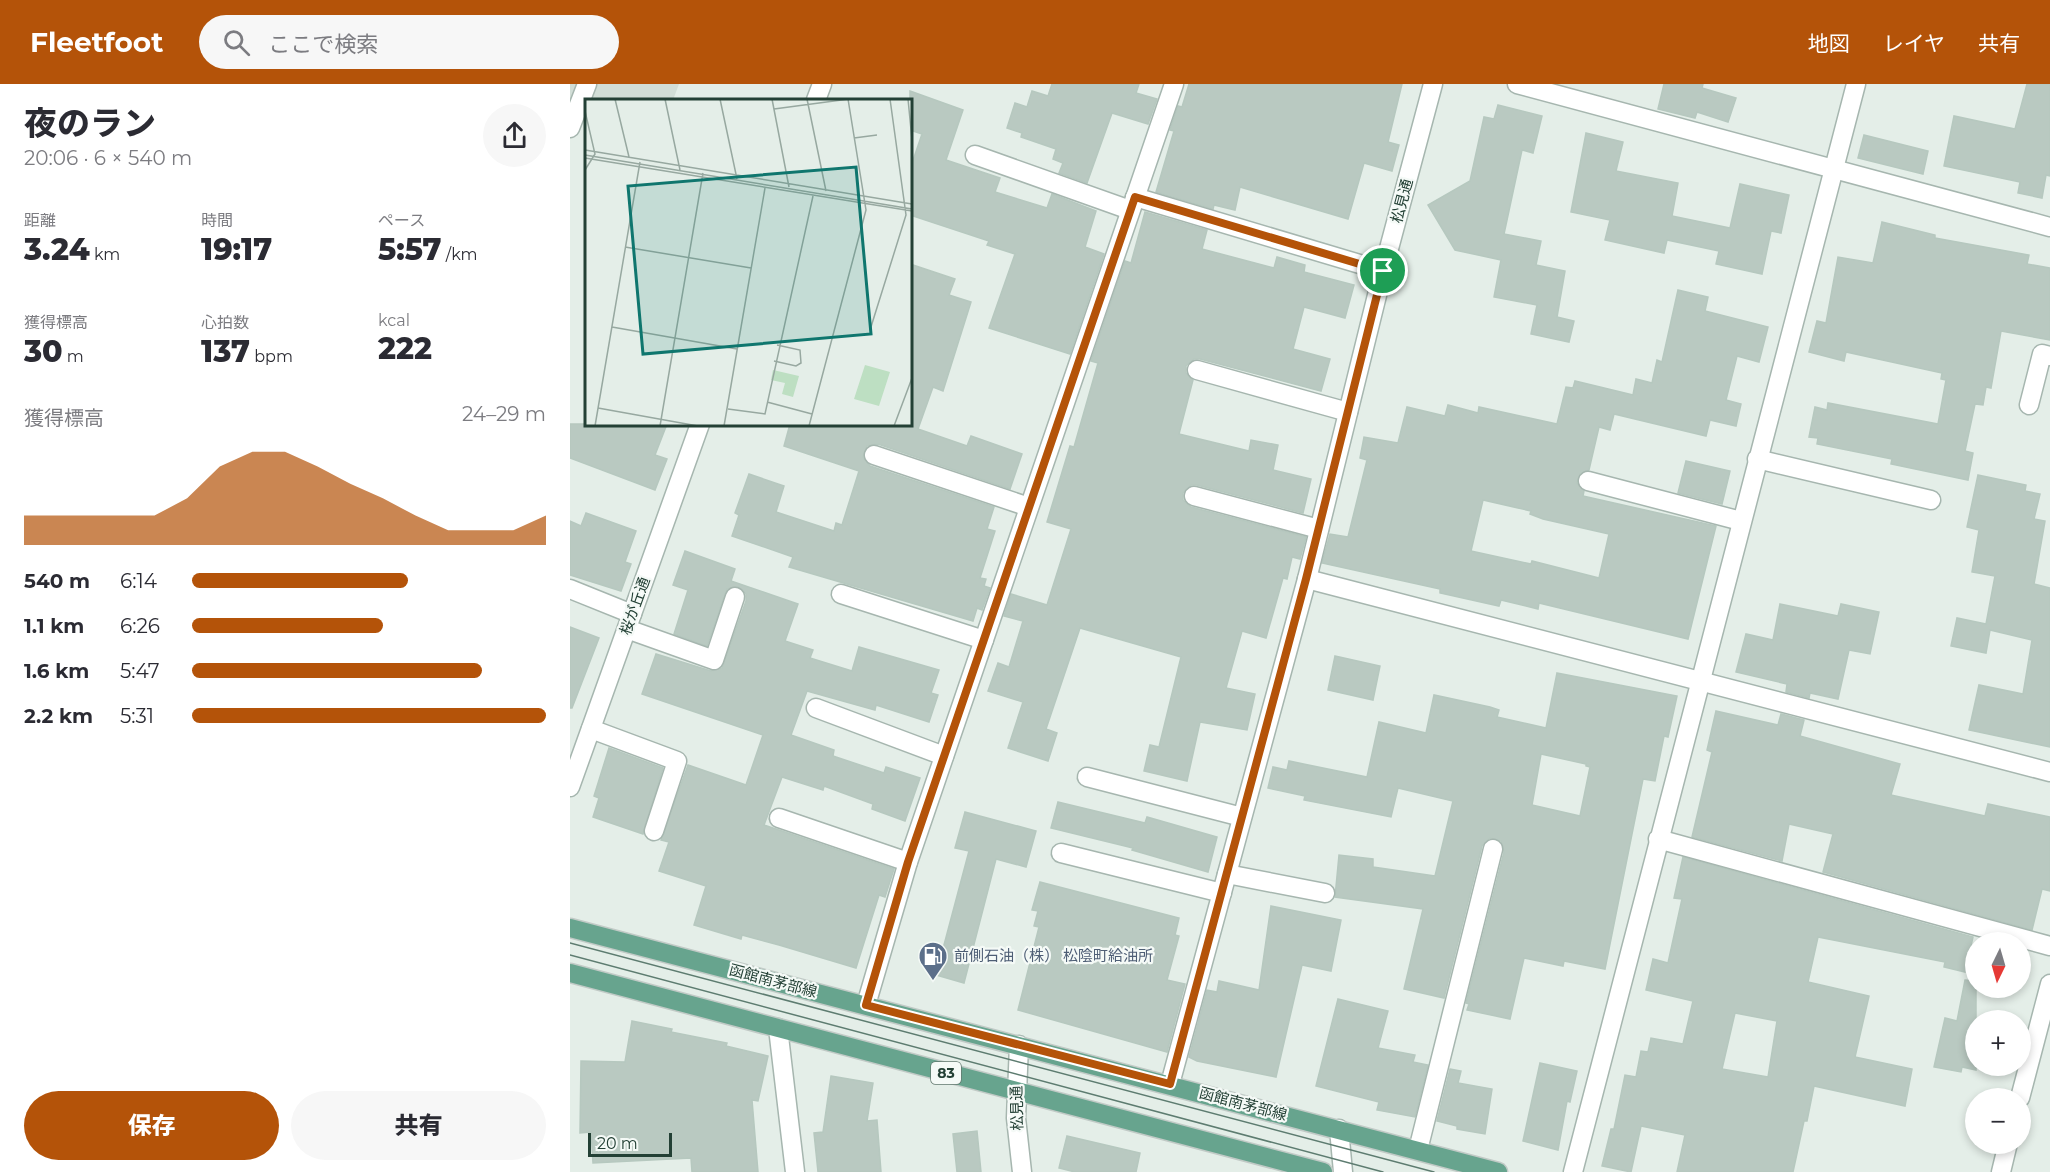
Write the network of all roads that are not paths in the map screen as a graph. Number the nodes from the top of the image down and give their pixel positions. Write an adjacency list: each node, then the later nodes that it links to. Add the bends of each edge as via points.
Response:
1 (586, 84): 8 (street)
2 (822, 84): 7 (street)
3 (1174, 84): 11 (street)
4 (1433, 84): 13 (street, 松見通)
5 (1517, 84): 10 (street)
6 (1856, 84): 10 (street)
7 (816, 99)
8 (573, 121)
9 (975, 155): 11 (street)
10 (1833, 170): 12 (street); 20 (street)
11 (1132, 204): 13 (street); 24 (street)
12 (2050, 227)
13 (1383, 271): 17 (street, 松見通)
14 (2050, 356): 16 (street, via 2042,354)
15 (1197, 370): 17 (street)
16 (2029, 405)
17 (1348, 412): 26 (street, 松見通)
18 (699, 426): 31 (street, 桜が丘通)
19 (874, 455): 24 (street)
20 (1757, 459): 23 (street); 25 (street)
21 (1588, 481): 25 (street)
22 (1194, 496): 26 (street)
23 (1931, 500)
24 (1029, 507): 32 (street)
25 (1741, 521): 33 (street)
26 (1319, 529): 27 (street, 松見通)
27 (1306, 579): 33 (street); 40 (street, 松見通)
28 (570, 589): 31 (street)
29 (841, 594): 32 (street)
30 (735, 597): 31 (street, via 714,660)
31 (630, 621): 35 (street, 桜が丘通)
32 (984, 640): 36 (street)
33 (1700, 680): 37 (street); 43 (street)
34 (816, 708): 36 (street)
35 (591, 729): 39 (street, 桜が丘通); 42 (street, via 677,761)
36 (944, 756): 46 (street)
37 (2050, 772)
38 (1087, 777): 40 (street)
39 (570, 788)
40 (1242, 817): 47 (street, 松見通)
41 (779, 818): 46 (street)
42 (654, 831)
43 (1658, 839): 51 (street); 68 (street)
44 (1493, 849): 61 (street)
45 (1060, 853): 48 (street)
46 (908, 862): 54 (street)
47 (1227, 874): 48 (street, 松見通); 49 (street)
48 (1222, 892): 57 (street, 松見通)
49 (1325, 893)
50 (570, 928): 54 (main road, 函館南茅部線)
51 (2050, 946)
52 (570, 973): 55 (main road, 83)
53 (2050, 984): 58 (street)
54 (866, 1005): 56 (main road, 函館南茅部線)
55 (778, 1028): 59 (main road, 83); 63 (street)
56 (1019, 1045): 57 (main road, 函館南茅部線); 59 (street, 松見通)
57 (1170, 1084): 60 (main road, 函館南茅部線)
58 (2023, 1088)
59 (1016, 1092): 64 (street, 松見通); 65 (main road, 83)
60 (1339, 1129): 61 (main road, 函館南茅部線); 66 (street)
61 (1418, 1150): 67 (main road, 函館南茅部線)
62 (2005, 1154): 69 (street)
63 (795, 1172)
64 (1022, 1172)
65 (1323, 1172)
66 (1343, 1172)
67 (1498, 1172)
68 (1573, 1172)
69 (2001, 1172)

